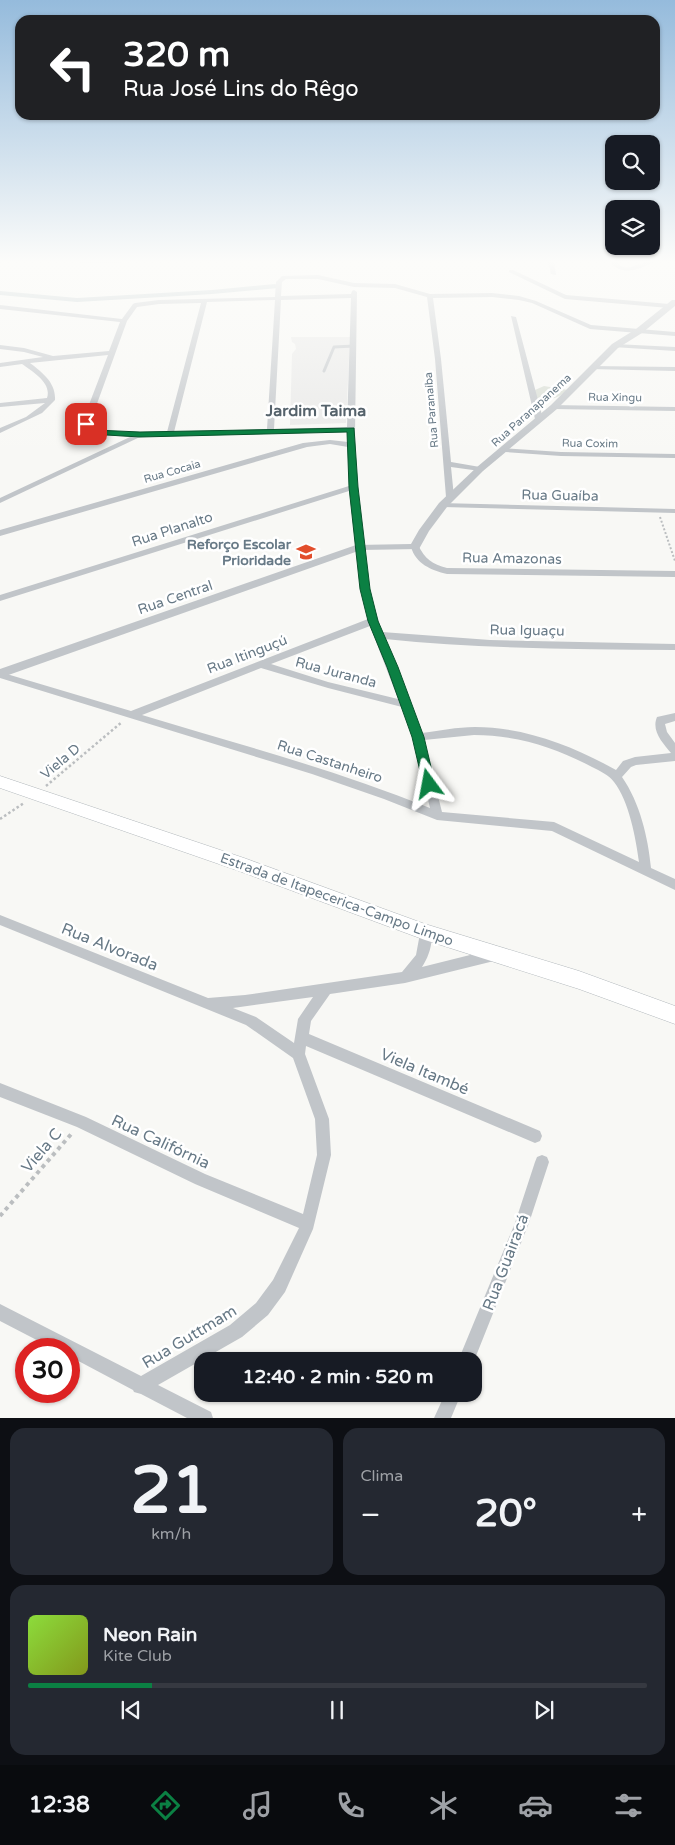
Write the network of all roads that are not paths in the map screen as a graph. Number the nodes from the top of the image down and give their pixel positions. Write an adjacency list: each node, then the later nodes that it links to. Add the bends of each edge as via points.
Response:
1 (122, 327): 17 (street)
2 (198, 327): 32 (street)
3 (278, 327): 31 (street)
4 (354, 327): 13 (street)
5 (434, 327): 37 (street, Rua Paranaíba)
6 (516, 327): 28 (street)
7 (592, 327): 9 (street)
8 (644, 327): 9 (street, Rua Paranapanema)
9 (639, 331): 10 (street); 11 (street, Rua Paranapanema)
10 (675, 334)
11 (630, 336): 12 (street); 14 (street, Rua Paranapanema)
12 (675, 339)
13 (354, 346): 23 (lane, via 334,347); 29 (street)
14 (615, 346): 16 (street); 21 (street, Rua Paranapanema)
15 (0, 347): 18 (street)
16 (675, 349)
17 (113, 353): 18 (street); 33 (street, via 86,424 93,432)
18 (53, 358): 19 (street)
19 (24, 362): 20 (street); 24 (street, via 50,384)
20 (0, 365)
21 (592, 368): 22 (street); 26 (street, Rua Paranapanema)
22 (675, 368)
23 (324, 371)
24 (51, 400): 25 (street); 30 (street, via 41,412)
25 (0, 406)
26 (554, 407): 27 (street, Rua Xingu); 28 (street, Rua Paranapanema)
27 (675, 409)
28 (538, 419): 35 (street, Rua Paranapanema)
29 (351, 429): 31 (street); 34 (street)
30 (0, 431)
31 (270, 432): 32 (street)
32 (170, 434): 33 (street)
33 (140, 435): 41 (street)
34 (351, 445): 39 (street); 44 (street, Rua Cocaia, via 330,442 306,445)
35 (505, 450): 36 (street, Rua Coxim); 38 (street, Rua Paranapanema)
36 (675, 456)
37 (447, 464): 38 (street, Rua Paranaíba); 40 (street, Rua Paranaíba)
38 (480, 470): 40 (street, Rua Paranapanema)
39 (353, 487): 45 (street); 48 (street, Rua Planalto)
40 (450, 497): 42 (street, Rua Paranapanema)
41 (0, 502)
42 (443, 505): 43 (street, Rua Guaíba); 46 (street, Rua Paranapanema)
43 (675, 511)
44 (0, 533)
45 (360, 547): 46 (street); 49 (street); 53 (street, Rua Central)
46 (415, 547): 47 (street, Rua Amazonas, via 420,559 447,571)
47 (675, 574)
48 (0, 598)
49 (373, 621): 50 (street); 52 (street, Rua Itinguçú)
50 (379, 635): 51 (street, Rua Iguaçu, via 462,642); 54 (street)
51 (675, 646)
52 (259, 664): 54 (street, Rua Juranda); 55 (street, Rua Itinguçú)
53 (0, 674): 55 (street, Rua Castanheiro)
54 (406, 705): 57 (street)
55 (131, 714): 62 (street, Rua Castanheiro, via 314,771)
56 (675, 717): 58 (street, via 659,723)
57 (418, 737): 60 (street, via 482,731 526,738 580,755); 62 (street)
58 (675, 751)
59 (675, 757): 60 (street, via 635,761 626,764)
60 (616, 776): 63 (street, via 627,796 644,847)
61 (0, 782): 66 (main road, Estrada de Itapecerica-Campo Limpo, via 244,865)
62 (437, 816): 63 (street, Rua Castanheiro, via 554,827)
63 (646, 871): 64 (street, Rua Castanheiro)
64 (675, 885)
65 (0, 920): 70 (street, Rua Alvorada)
66 (425, 932): 67 (main road, Estrada de Itapecerica-Campo Limpo); 68 (street, via 425,950 420,963)
67 (495, 954): 68 (street, Rua Alvorada); 71 (main road, Estrada de Itapecerica-Campo Limpo)
68 (405, 977): 69 (street, Rua Alvorada)
69 (326, 988): 70 (street, Rua Alvorada, via 245,1001); 72 (street, via 305,1019)
70 (208, 1003): 73 (street, Rua Alvorada, via 251,1021)
71 (671, 1009)
72 (301, 1037): 73 (street); 75 (street, Viela Itambé)
73 (298, 1054): 77 (street, Rua Guttmam, via 322,1119 324,1155)
74 (0, 1090): 77 (street, Rua Califórnia, via 80,1122 200,1179)
75 (535, 1136)
76 (542, 1162): 79 (street, Rua Guairacá, via 522,1223)
77 (308, 1224): 80 (street, Rua Guttmam, via 279,1286 262,1309 236,1331)
78 (0, 1312): 80 (street)
79 (470, 1352)
80 (140, 1386): 82 (street)
81 (449, 1402): 83 (street)
82 (205, 1418)
83 (442, 1418)

